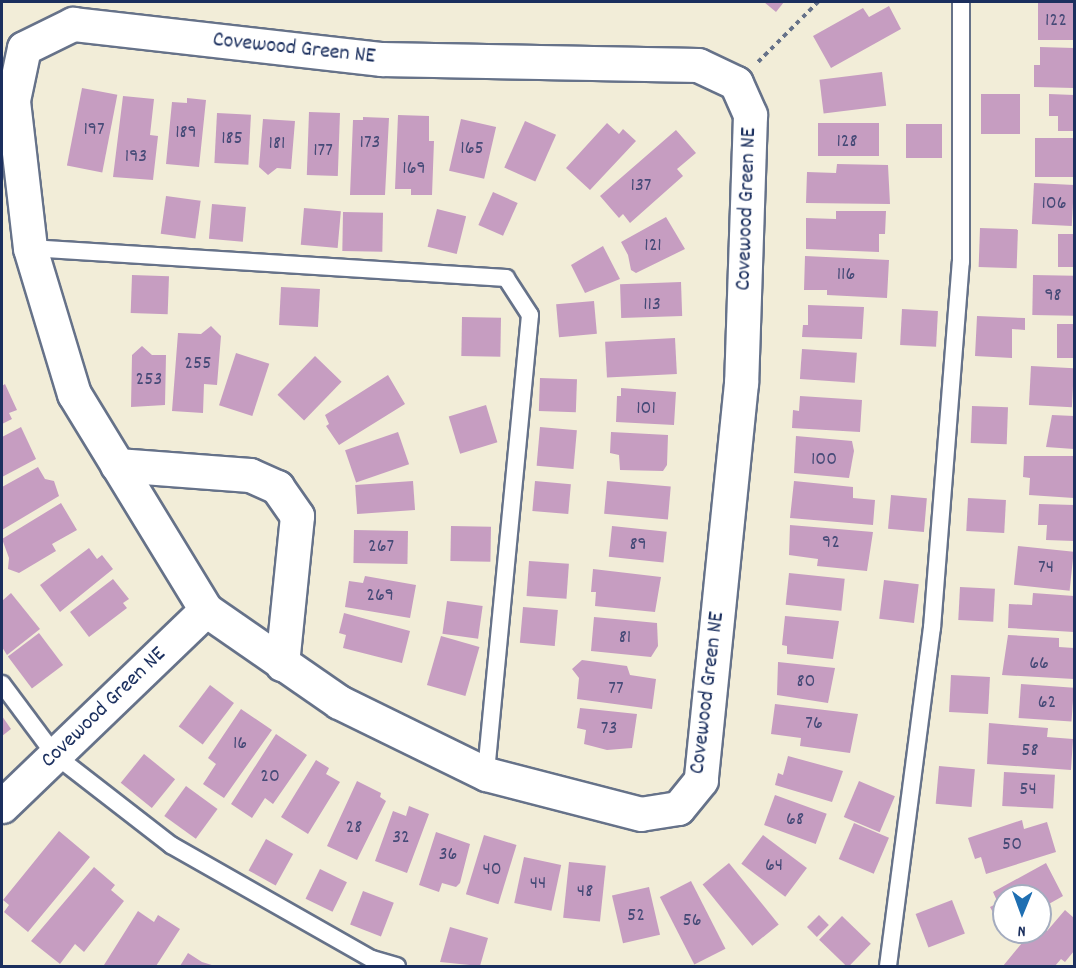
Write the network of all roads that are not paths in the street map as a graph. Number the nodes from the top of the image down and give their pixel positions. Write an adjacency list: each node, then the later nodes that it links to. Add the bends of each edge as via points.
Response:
1 (961, 2): 11 (lane, via 961,262 932,628)
2 (30, 248): 3 (street, Covewood Green NE, via 74,394); 8 (lane, via 506,278 530,315); 8 (street, Covewood Green NE, via 13,100 24,48 73,24 381,59 698,65 736,83 750,115 741,383 701,780 678,808 641,814)
3 (117, 465): 4 (street, Covewood Green NE); 5 (street, via 250,475 277,487 297,516)
4 (206, 610): 5 (street, Covewood Green NE); 7 (street, Covewood Green NE)
5 (282, 664): 8 (street, Covewood Green NE, via 339,702)
6 (2, 684): 7 (lane)
7 (55, 755): 9 (street, Covewood Green NE); 10 (lane, via 171,845 372,959)
8 (486, 774)
9 (2, 806)
10 (397, 966)
11 (888, 966)

